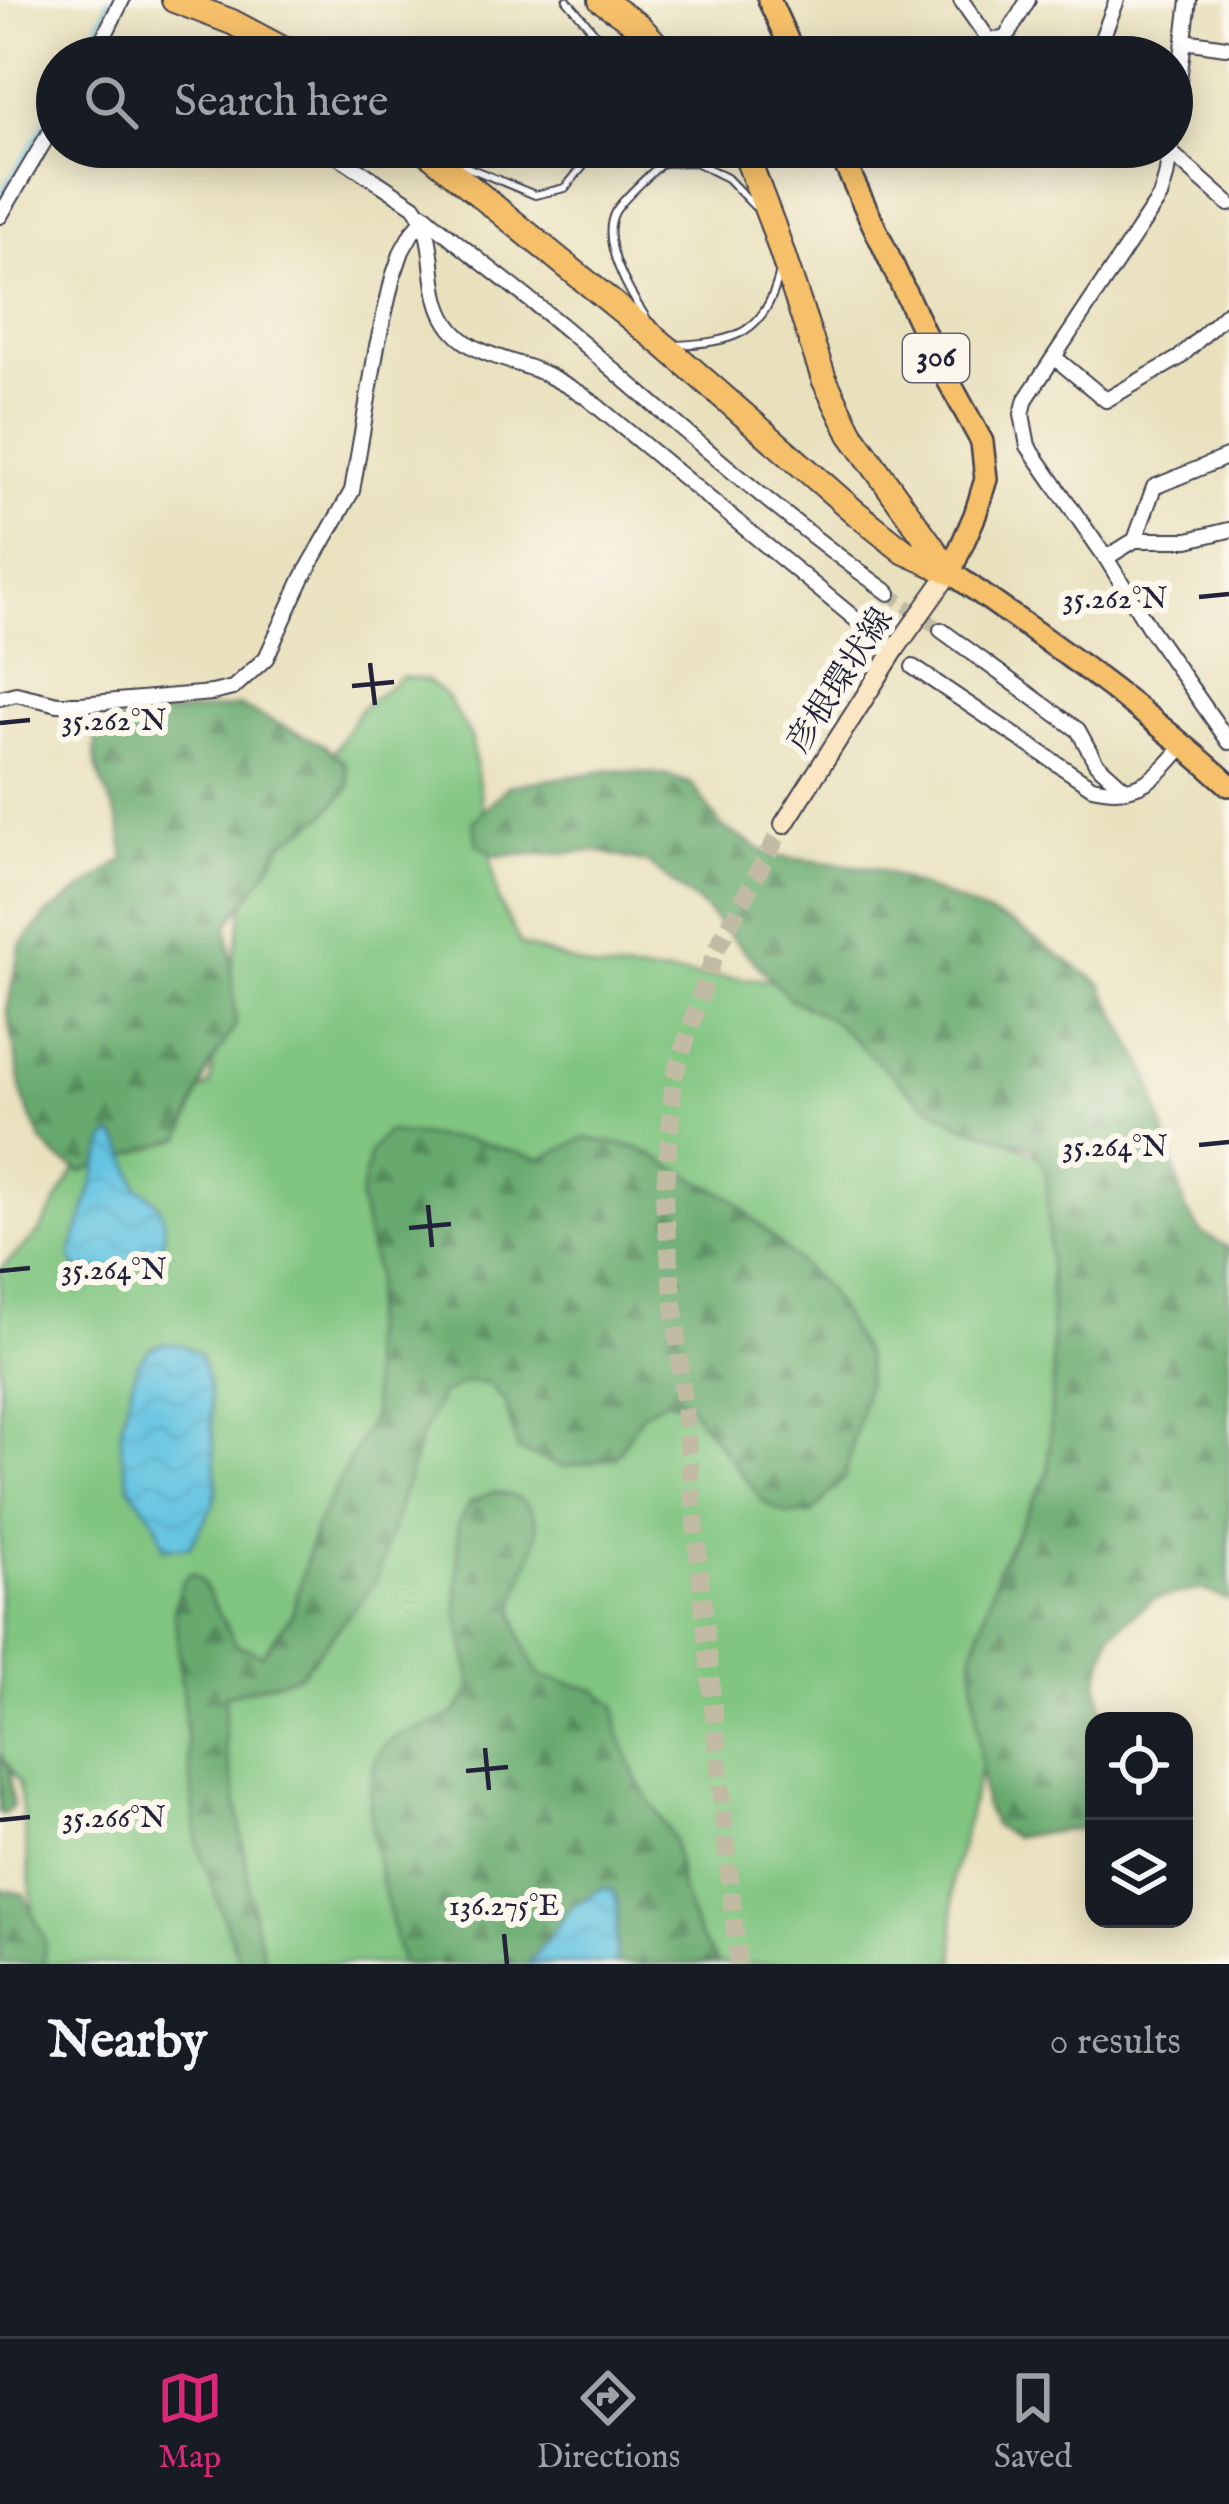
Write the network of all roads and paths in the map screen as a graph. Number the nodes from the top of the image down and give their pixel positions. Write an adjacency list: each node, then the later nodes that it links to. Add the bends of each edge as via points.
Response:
1 (122, 0): 10 (street)
2 (174, 0): 11 (highway)
3 (567, 0): 12 (lane)
4 (601, 0): 13 (highway)
5 (769, 0): 14 (highway)
6 (962, 0): 15 (street)
7 (1028, 0): 16 (street)
8 (1117, 0): 17 (street)
9 (1189, 0): 18 (street)
10 (108, 36)
11 (258, 36)
12 (597, 36)
13 (648, 36)
14 (785, 36)
15 (986, 36)
16 (1006, 36)
17 (1103, 36)
18 (1185, 36)
19 (1193, 42): 20 (street)
20 (1226, 47)
21 (36, 155): 34 (street)
22 (356, 168): 33 (street)
23 (447, 168): 39 (highway)
24 (471, 168): 25 (lane, via 535,195 565,188)
25 (582, 168)
26 (657, 168): 39 (lane, via 615,213 609,238 629,292)
27 (707, 168): 36 (lane)
28 (751, 168): 36 (highway)
29 (847, 168): 45 (highway, 306, via 982,442 986,478)
30 (1168, 168): 40 (street, via 1165,196)
31 (1192, 168): 32 (street)
32 (1229, 205)
33 (414, 206): 35 (street); 46 (street)
34 (0, 216)
35 (424, 219): 47 (street, via 439,305 465,343 586,397); 50 (street, via 393,277 352,491 251,675 212,693 81,704)
36 (773, 226): 37 (highway)
37 (784, 257): 39 (lane, via 760,320 735,337); 45 (highway, via 851,434)
38 (1229, 311): 40 (street, via 1179,358 1106,400)
39 (665, 346): 45 (highway, via 905,552)
40 (1054, 357): 44 (street, via 1026,399 1025,438)
41 (1229, 456): 43 (street, via 1154,487)
42 (1229, 530): 43 (street)
43 (1135, 540): 44 (street)
44 (1106, 558): 51 (street)
45 (950, 572): 52 (highway); 55 (main road, 彦根環状線)
46 (889, 593)
47 (859, 622)
48 (941, 630): 54 (street, via 1078,730 1096,763)
49 (914, 667): 54 (street, via 1092,787)
50 (0, 698)
51 (1229, 742)
52 (1184, 745): 53 (highway); 54 (street, via 1153,779)
53 (1229, 785)
54 (1126, 790)
55 (784, 824)

